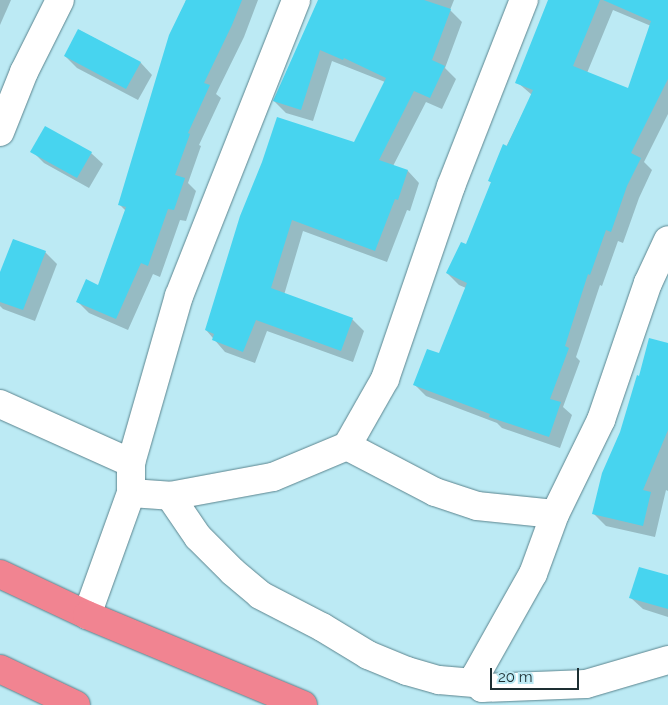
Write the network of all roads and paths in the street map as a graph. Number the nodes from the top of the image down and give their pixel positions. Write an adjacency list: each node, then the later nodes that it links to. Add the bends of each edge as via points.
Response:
1 (60, 0): 4 (street, via 24,72)
2 (296, 0): 8 (street, via 179,296)
3 (524, 0): 7 (street, via 451,186 385,379)
4 (0, 132)
5 (668, 240): 11 (street, via 648,283 601,420)
6 (0, 404): 8 (street)
7 (347, 446): 10 (street, via 272,476); 11 (street, via 435,492 477,506)
8 (132, 463): 9 (street)
9 (131, 493): 10 (street); 13 (street)
10 (170, 496): 16 (street, via 198,537 260,595 368,655 439,680)
11 (555, 514): 16 (street, via 533,574 476,675)
12 (0, 574): 13 (highway)
13 (87, 616): 18 (highway)
14 (668, 660): 16 (street, via 586,684 482,688)
15 (0, 669): 17 (highway)
16 (477, 683)
17 (76, 705)
18 (304, 705)

